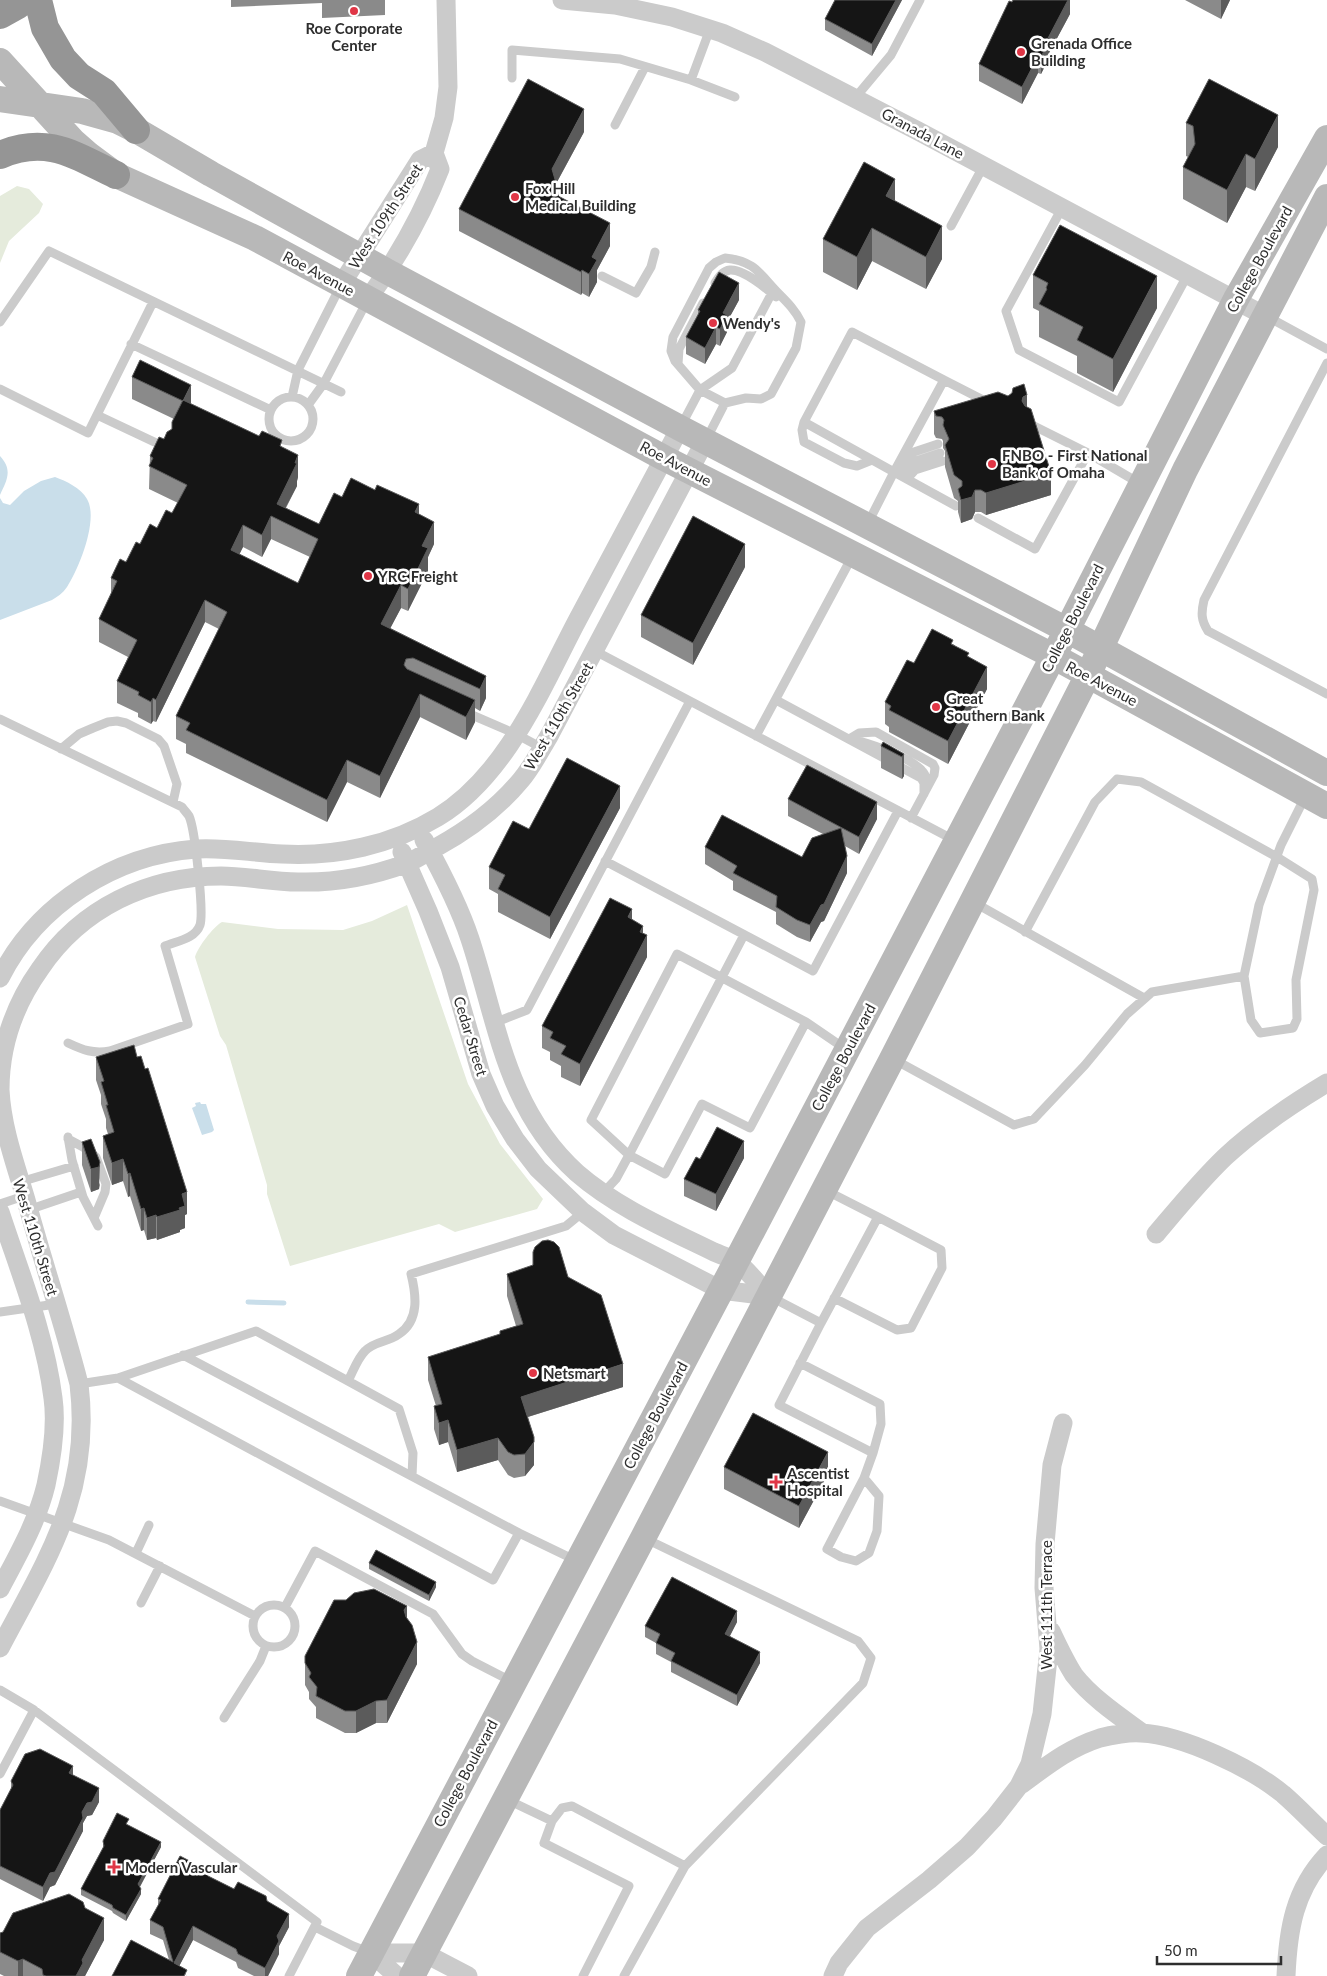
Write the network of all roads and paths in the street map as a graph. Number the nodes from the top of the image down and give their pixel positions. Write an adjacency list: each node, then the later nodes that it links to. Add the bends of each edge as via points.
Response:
1 (21, 0): 7 (highway)
2 (38, 0): 18 (highway, via 45,28 63,59 79,76 104,92)
3 (446, 0): 4 (street); 20 (street, West 109th Street, via 448,87 444,118)
4 (458, 0)
5 (562, 0): 8 (street, Granada Lane, via 615,5)
6 (920, 0): 14 (lane, via 891,54)
7 (0, 15)
8 (710, 29): 12 (lane); 14 (street, Granada Lane)
9 (0, 61): 16 (main road, Roe Avenue)
10 (645, 67): 11 (lane, via 620,59 512,50); 12 (lane); 17 (lane)
11 (512, 78)
12 (691, 80): 13 (lane)
13 (735, 97)
14 (855, 98): 22 (street, Granada Lane)
15 (0, 99): 16 (main road, Roe Avenue)
16 (38, 104): 18 (main road, Roe Avenue, via 82,110); 23 (main road, Roe Avenue, via 73,142)
17 (615, 125)
18 (136, 130): 28 (main road, Roe Avenue)
19 (1327, 138): 35 (main road, College Boulevard)
20 (434, 153): 28 (street, West 109th Street, via 420,160); 29 (street, West 109th Street, via 440,169 430,195)
21 (0, 155): 23 (highway, via 17,148 50,147 64,150)
22 (984, 166): 25 (street, Granada Lane); 26 (lane)
23 (116, 174): 32 (main road, Roe Avenue, via 255,238)
24 (1327, 197): 37 (main road, College Boulevard)
25 (1062, 208): 30 (street, Granada Lane); 30 (lane, via 1006,311 1019,350 1119,402)
26 (951, 226)
27 (655, 252): 31 (lane, via 651,267 636,293)
28 (360, 257): 29 (main road, Roe Avenue); 32 (street, West 109th Street)
29 (388, 272): 34 (street, West 109th Street); 57 (main road, Roe Avenue)
30 (1188, 274): 35 (street, Granada Lane)
31 (602, 276)
32 (341, 285): 34 (main road, Roe Avenue); 43 (lane)
33 (773, 291): 42 (lane, via 737,271 724,272 712,287 685,337 679,349); 42 (lane, via 760,271 737,259 725,258 716,262 709,268 673,337 671,351); 47 (lane, via 732,368); 50 (lane, via 797,313 801,322 796,348 771,394 761,399 746,398)
34 (368, 299): 45 (lane); 61 (main road, Roe Avenue)
35 (1236, 300): 37 (street, Granada Lane); 66 (main road, College Boulevard)
36 (153, 302): 38 (lane, via 49,251); 39 (lane); 43 (lane)
37 (1266, 316): 40 (lane); 75 (main road, College Boulevard, via 1186,470)
38 (0, 322)
39 (131, 344): 53 (lane); 54 (lane)
40 (1327, 349)
41 (1327, 363): 79 (lane, via 1200,613 1208,631)
42 (678, 364): 47 (lane)
43 (298, 370): 45 (lane); 49 (lane)
44 (944, 380): 52 (lane); 55 (lane, via 852,332); 64 (lane)
45 (324, 383): 48 (lane); 51 (lane)
46 (0, 389): 54 (lane, via 88,433)
47 (700, 390): 50 (lane); 57 (lane)
48 (341, 392)
49 (292, 397): 51 (lane); 53 (lane, via 278,401)
50 (725, 403): 58 (lane)
51 (308, 405): 53 (lane, via 313,414 312,428 302,439 295,441 280,439 275,434 269,420)
52 (999, 408)
53 (271, 410)
54 (97, 415): 59 (lane)
55 (804, 422): 62 (lane); 62 (lane, via 804,442 844,463 856,466)
56 (1030, 426): 60 (lane)
57 (680, 428): 58 (main road, Roe Avenue); 61 (street, West 110th Street)
58 (705, 441): 63 (street, West 110th Street); 69 (main road, Roe Avenue)
59 (167, 448)
60 (1088, 453): 66 (lane); 68 (lane, via 1035,549)
61 (664, 458): 63 (main road, Roe Avenue); 74 (street, West 110th Street)
62 (872, 460): 64 (lane)
63 (689, 470): 70 (main road, Roe Avenue); 76 (street, West 110th Street)
64 (896, 473): 65 (lane); 65 (lane, via 914,452 940,453); 69 (lane)
65 (907, 479): 67 (lane)
66 (1142, 484): 73 (main road, College Boulevard)
67 (956, 506)
68 (978, 518)
69 (867, 525): 70 (main road, via 843,535 830,529); 71 (main road, Roe Avenue)
70 (809, 532): 72 (main road, Roe Avenue)
71 (915, 550): 72 (main road, via 904,557 893,556 875,546 864,547); 73 (main road, Roe Avenue)
72 (853, 554): 77 (main road, Roe Avenue); 80 (lane)
73 (1066, 630): 75 (main road, Roe Avenue); 77 (main road, College Boulevard)
74 (568, 637): 76 (street, West 110th Street); 84 (street, West 110th Street)
75 (1101, 649): 78 (main road, College Boulevard); 89 (main road, Roe Avenue)
76 (595, 651): 81 (lane); 87 (street, West 110th Street)
77 (1052, 656): 78 (main road, Roe Avenue); 97 (main road, College Boulevard)
78 (1088, 675): 91 (main road, Roe Avenue); 104 (main road, College Boulevard)
79 (1327, 694)
80 (776, 700): 85 (lane); 86 (lane)
81 (690, 701): 85 (lane); 101 (lane)
82 (453, 706): 84 (lane)
83 (0, 719): 88 (lane)
84 (516, 734): 87 (lane); 95 (street, West 110th Street, via 467,795)
85 (756, 736): 93 (lane)
86 (849, 738): 90 (lane, via 921,778); 90 (lane, via 858,733 876,732 925,758 935,768)
87 (542, 748): 99 (street, West 110th Street, via 522,778 494,808 464,833)
88 (61, 749): 92 (lane); 92 (lane, via 79,734 108,722 118,721 158,739 164,746 177,784)
89 (1327, 774)
90 (927, 789): 94 (lane)
91 (1316, 800): 100 (lane)
92 (173, 802): 98 (lane, via 182,807 189,817)
93 (898, 811): 94 (lane); 106 (lane, via 813,971)
94 (912, 818): 97 (lane)
95 (417, 827): 96 (street, West 110th Street); 99 (street, Cedar Street)
96 (396, 837): 98 (street, West 110th Street, via 364,847 312,854); 102 (street, Cedar Street)
97 (956, 842): 114 (main road, College Boulevard)
98 (195, 849): 103 (lane); 109 (street, West 110th Street, via 137,860 90,882 40,922)
99 (430, 851): 102 (street, West 110th Street); 112 (street, Cedar Street, via 469,937)
100 (1277, 857): 105 (lane, via 1141,782 1117,778 1095,802); 107 (lane, via 1260,904); 107 (lane, via 1312,879 1314,890 1296,980 1297,1019 1293,1028 1260,1033 1251,1020)
101 (605, 861): 106 (lane); 112 (lane, via 527,1010)
102 (407, 863): 103 (street, West 110th Street, via 363,875 300,882 222,876); 125 (street, Cedar Street, via 450,966 481,1074 495,1106 538,1169)
103 (198, 878): 113 (lane, via 202,912 200,925 193,936 165,946 188,1024 98,1053); 122 (street, West 110th Street, via 163,882 110,903 88,917 55,948 31,981 7,1036 0,1075 6,1136)
104 (972, 902): 105 (lane); 115 (main road, College Boulevard)
105 (1025, 932): 110 (lane)
106 (744, 935): 108 (lane)
107 (1244, 976): 110 (lane, via 1152,992)
108 (722, 977): 111 (lane); 117 (lane); 117 (lane, via 677,954 591,1120)
109 (0, 978)
110 (1144, 998): 115 (lane, via 1034,1119 1014,1125)
111 (806, 1022): 114 (lane); 117 (lane, via 750,1128 702,1104 665,1174)
112 (494, 1023): 121 (street, Cedar Street, via 513,1080 533,1121 576,1172)
113 (68, 1043)
114 (847, 1050): 128 (main road, College Boulevard)
115 (892, 1059): 119 (main road, College Boulevard)
116 (1327, 1083): 127 (street, via 1226,1156)
117 (629, 1155): 121 (lane, via 616,1179)
118 (74, 1166): 120 (lane); 120 (lane, via 68,1137 96,1157 106,1184 96,1222); 122 (lane)
119 (824, 1189): 126 (lane); 130 (main road, College Boulevard)
120 (81, 1192): 122 (lane)
121 (603, 1193): 125 (street); 128 (street, Cedar Street)
122 (24, 1196): 123 (lane); 132 (street, West 110th Street)
123 (0, 1204)
124 (0, 1212): 133 (street, West 110th Street)
125 (583, 1212): 129 (street, Cedar Street, via 614,1235); 139 (lane, via 566,1226 411,1274 416,1295 410,1321 400,1334 364,1351)
126 (878, 1217): 131 (lane); 131 (lane, via 941,1250 942,1268 911,1328 898,1330)
127 (1156, 1234)
128 (736, 1262): 129 (main road, College Boulevard); 130 (street, Cedar Street)
129 (721, 1290): 130 (street, Cedar Street); 152 (main road, College Boulevard)
130 (769, 1296): 135 (lane); 150 (main road, College Boulevard)
131 (834, 1298): 135 (lane)
132 (56, 1304): 133 (lane); 140 (street, West 110th Street)
133 (31, 1308): 134 (lane); 146 (street, West 110th Street, via 42,1340 54,1399 46,1485)
134 (0, 1312)
135 (820, 1322): 137 (lane)
136 (182, 1355): 138 (lane); 139 (lane, via 256,1331); 143 (lane)
137 (800, 1363): 142 (lane, via 880,1404 881,1424); 142 (lane, via 779,1405)
138 (118, 1378): 140 (lane); 149 (lane, via 493,1580)
139 (348, 1382): 143 (lane, via 399,1409 413,1453)
140 (79, 1384): 147 (street, West 110th Street, via 81,1442 73,1493)
141 (1063, 1423): 158 (street, West 111th Terrace, via 1052,1465 1046,1534 1044,1588)
142 (874, 1453): 144 (lane)
143 (412, 1476): 149 (lane)
144 (864, 1478): 144 (lane, via 827,1549 856,1561 869,1553 877,1531 879,1496)
145 (0, 1501): 146 (lane)
146 (37, 1514): 147 (lane); 154 (street, West 110th Street)
147 (63, 1524): 151 (lane); 160 (street, West 110th Street)
148 (149, 1525): 151 (lane)
149 (519, 1533): 152 (lane)
150 (643, 1538): 168 (main road, College Boulevard); 172 (lane, via 858,1641 871,1658 863,1683)
151 (136, 1553): 153 (lane)
152 (578, 1561): 161 (main road, College Boulevard)
153 (160, 1566): 155 (lane); 157 (lane)
154 (0, 1589)
155 (141, 1603)
156 (285, 1607): 157 (lane, via 271,1604); 159 (lane, via 296,1625 292,1637 284,1645); 161 (lane, via 314,1551 433,1614 462,1654)
157 (255, 1616): 159 (lane, via 253,1632)
158 (1048, 1624): 165 (street, via 1075,1676 1107,1707); 167 (street, West 111th Terrace, via 1049,1649 1042,1714 1030,1764)
159 (266, 1646): 164 (lane)
160 (0, 1648)
161 (513, 1682): 174 (main road, College Boulevard)
162 (0, 1690): 163 (lane)
163 (34, 1710): 166 (lane); 173 (lane, via 317,1922)
164 (224, 1718)
165 (1141, 1732): 167 (street, via 1102,1738 1064,1753); 170 (street, via 1198,1747 1237,1765 1283,1794)
166 (0, 1774)
167 (1019, 1786): 183 (street, West 111th Terrace, via 967,1847 867,1928 839,1963)
168 (505, 1799): 169 (lane); 175 (main road, College Boulevard)
169 (552, 1821): 172 (lane, via 562,1808 572,1806); 181 (lane, via 544,1843 629,1886)
170 (1327, 1836)
171 (1327, 1855): 184 (street, via 1310,1878 1294,1913)
172 (685, 1866): 182 (lane)
173 (314, 1927): 174 (lane); 176 (lane)
174 (371, 1953): 175 (street); 177 (main road, College Boulevard); 178 (street)
175 (424, 1953): 179 (main road, College Boulevard); 180 (street)
176 (289, 1976)
177 (359, 1976)
178 (396, 1976)
179 (412, 1976)
180 (468, 1976)
181 (583, 1976)
182 (624, 1976)
183 (833, 1976)
184 (1286, 1976)

